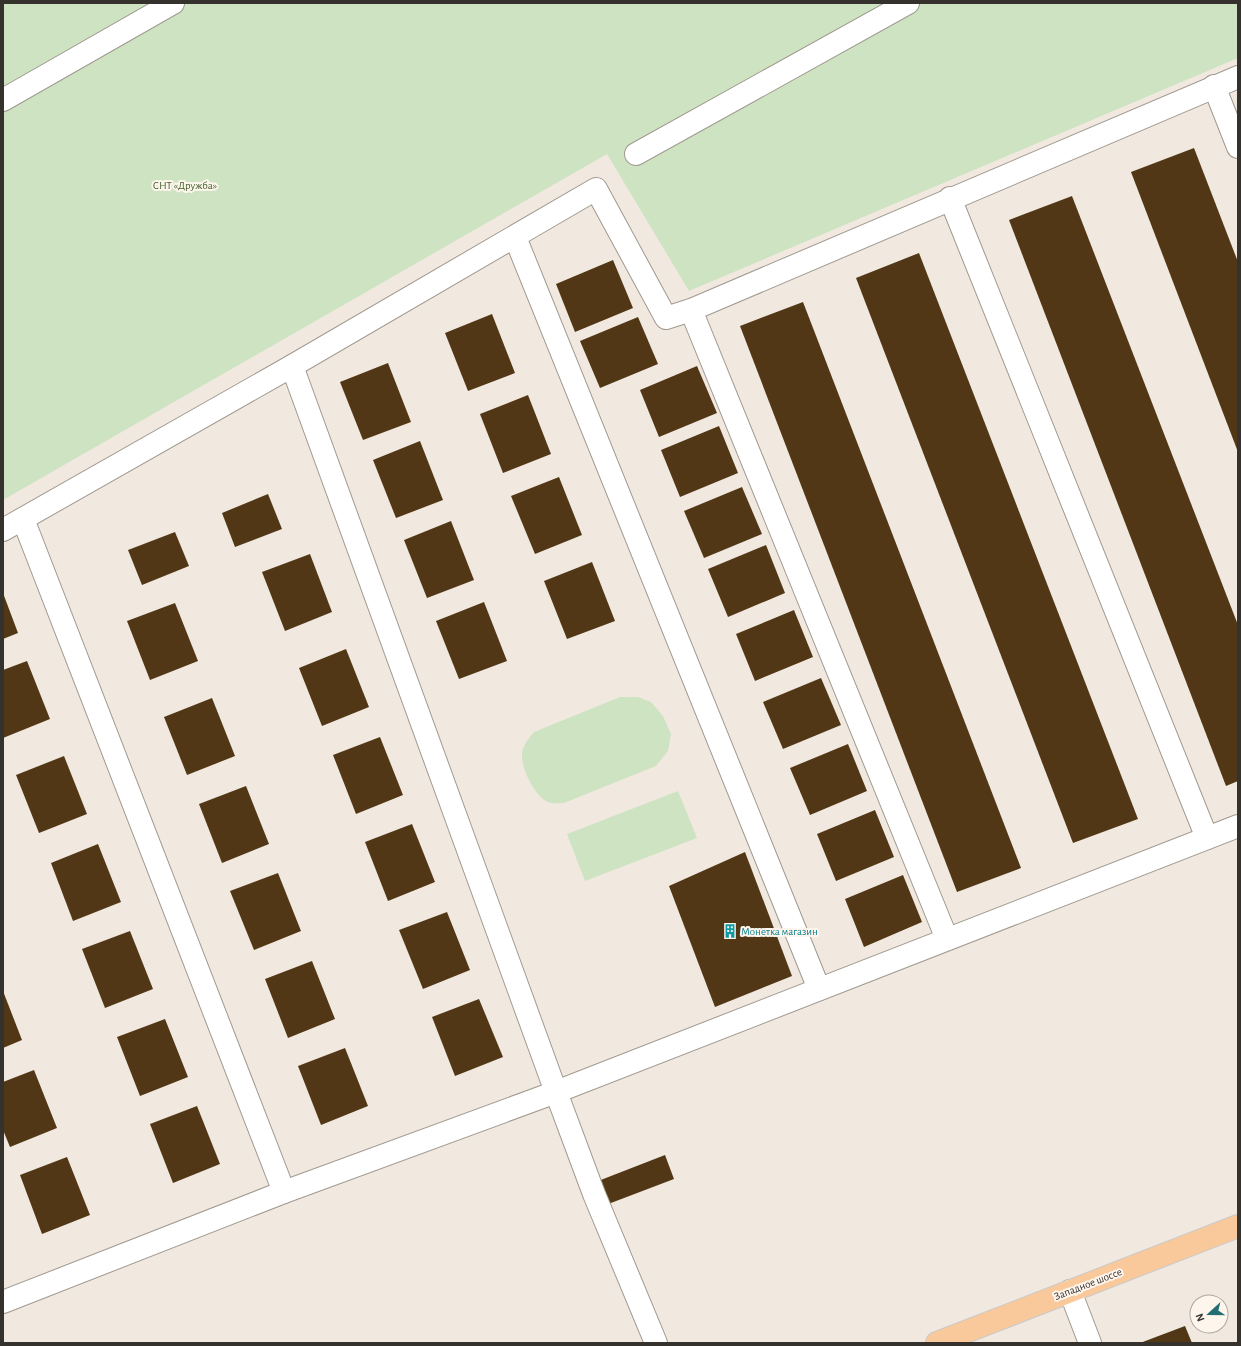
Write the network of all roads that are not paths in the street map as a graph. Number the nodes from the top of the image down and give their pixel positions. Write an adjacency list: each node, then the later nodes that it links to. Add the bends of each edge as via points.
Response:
1 (173, 3): 5 (street)
2 (908, 3): 7 (street)
3 (1238, 77): 4 (street)
4 (1214, 86): 6 (street); 8 (street)
5 (3, 100)
6 (1238, 147)
7 (636, 154)
8 (950, 198): 10 (street); 15 (street)
9 (515, 237): 10 (street, via 596,189 666,318); 11 (street); 17 (street)
10 (691, 310): 16 (street)
11 (292, 366): 12 (street); 18 (street)
12 (23, 519): 13 (street); 19 (street)
13 (3, 530)
14 (1238, 826): 15 (street)
15 (1207, 838): 16 (street)
16 (947, 939): 17 (street)
17 (819, 989): 18 (street)
18 (556, 1092): 19 (street); 23 (street, via 594,1194)
19 (284, 1192): 22 (street)
20 (1238, 1226): 21 (main road, Западное шоссе)
21 (1070, 1291): 24 (main road, Западное шоссе); 25 (street)
22 (4, 1298)
23 (656, 1343)
24 (937, 1343)
25 (1090, 1343)

